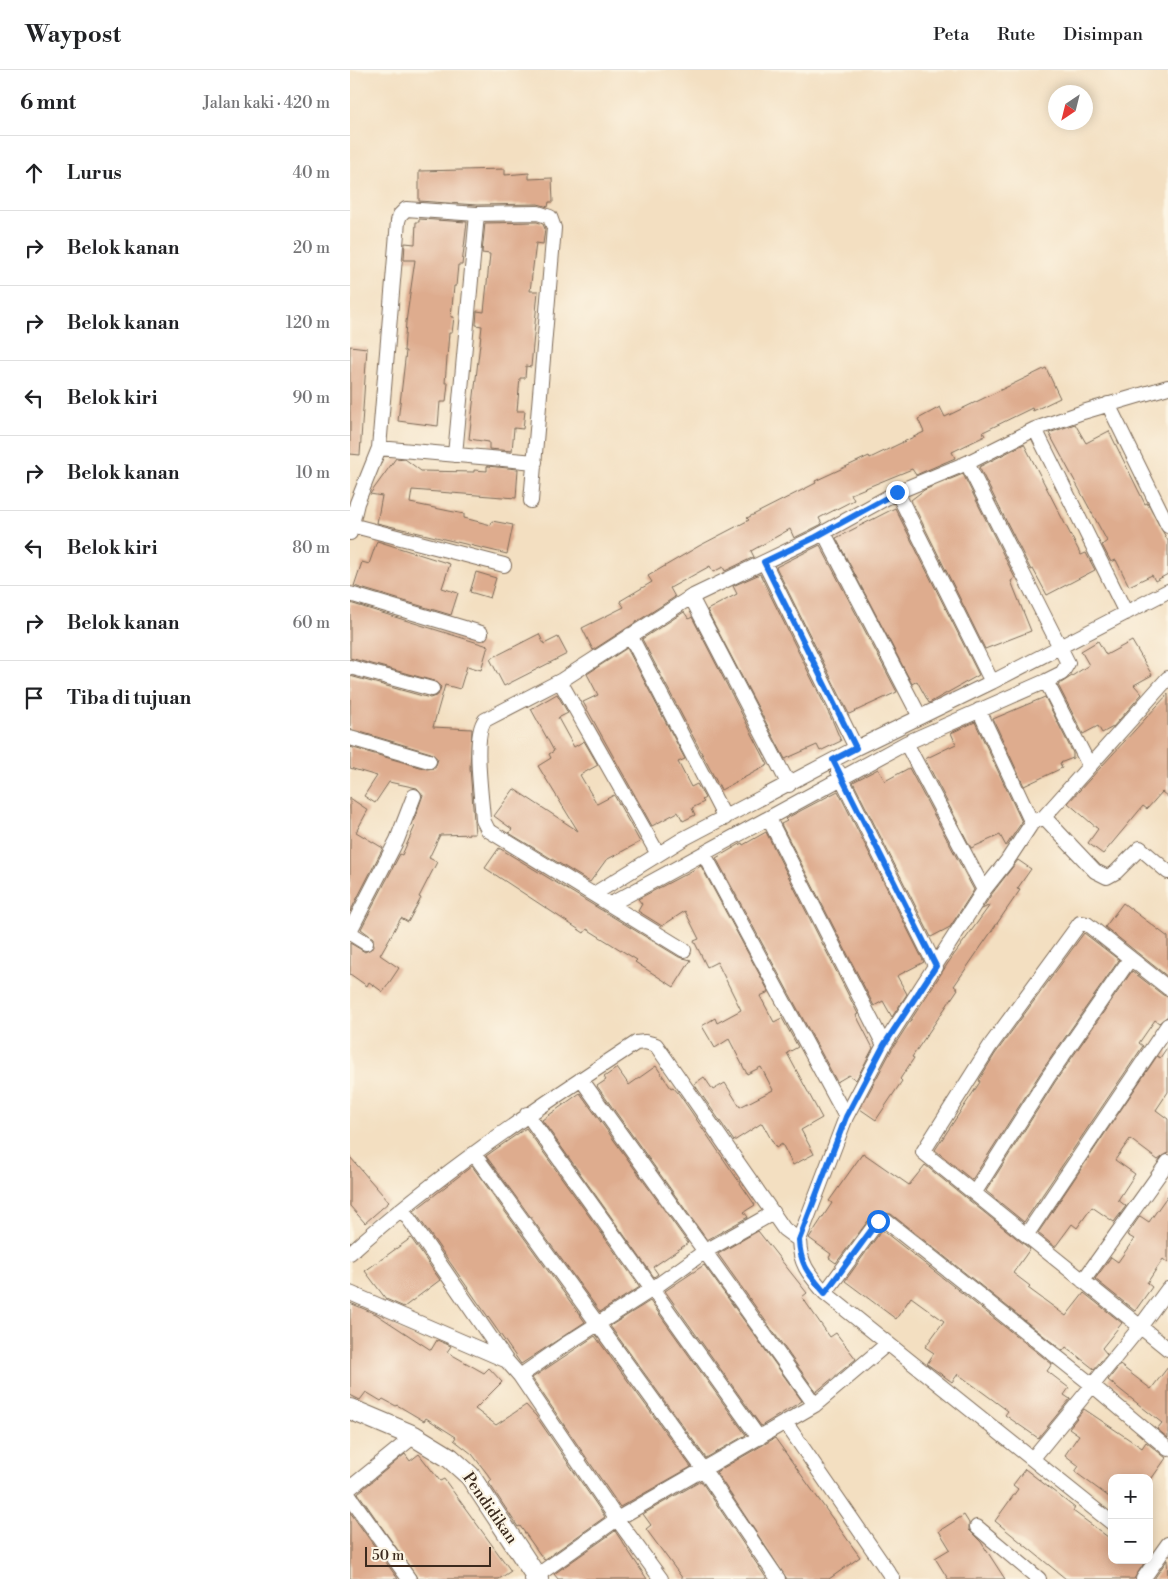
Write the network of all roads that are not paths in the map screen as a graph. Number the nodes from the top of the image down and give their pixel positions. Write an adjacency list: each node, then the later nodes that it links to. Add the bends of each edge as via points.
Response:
1 (477, 214): 5 (street, via 406,210 400,215); 6 (street); 7 (street, via 538,213 550,217 554,228)
2 (1168, 387): 3 (street)
3 (1108, 404): 4 (street); 12 (street)
4 (1035, 429): 8 (street); 20 (street)
5 (379, 448): 6 (street); 11 (street)
6 (455, 455): 7 (street)
7 (535, 462): 10 (street)
8 (967, 462): 9 (street); 23 (street)
9 (897, 492): 14 (street); 28 (street)
10 (531, 501)
11 (353, 502): 13 (street)
12 (1168, 526)
13 (351, 529): 16 (street)
14 (824, 532): 15 (street); 31 (street)
15 (764, 562): 19 (street); 34 (street)
16 (504, 566)
17 (1168, 591): 20 (street)
18 (350, 594): 21 (street)
19 (691, 597): 22 (street); 39 (street)
20 (1126, 613): 23 (street)
21 (481, 633)
22 (630, 635): 26 (street); 41 (street)
23 (1060, 647): 27 (street, via 1068,663 1067,669); 28 (street)
24 (350, 667): 29 (street)
25 (1168, 678): 37 (street)
26 (562, 680): 44 (street); 48 (street, via 482,723 479,742 483,820 488,830)
27 (1046, 681): 30 (street); 37 (street)
28 (992, 682): 31 (street)
29 (432, 689)
30 (979, 710): 33 (street); 43 (street)
31 (920, 717): 34 (street)
32 (350, 738): 36 (street)
33 (906, 743): 38 (street); 47 (street)
34 (856, 748): 35 (street)
35 (833, 760): 38 (street); 39 (street)
36 (429, 761)
37 (1089, 765): 43 (street)
38 (841, 778): 42 (street); 54 (street)
39 (789, 785): 41 (street)
40 (414, 796): 50 (street, via 397,840)
41 (725, 818): 44 (street)
42 (769, 819): 45 (street); 57 (street)
43 (1038, 820): 46 (street, via 1107,877 1140,848); 47 (street)
44 (658, 854): 48 (street)
45 (704, 854): 49 (street); 60 (street)
46 (1168, 872)
47 (984, 890): 54 (street)
48 (594, 894): 49 (street)
49 (611, 904): 52 (street)
50 (350, 932): 51 (street)
51 (366, 942)
52 (684, 950)
53 (1130, 959): 55 (street); 63 (street, via 1048,1077); 63 (street, via 1087,924 1080,923 990,1046 923,1152)
54 (936, 966): 57 (street)
55 (1168, 988)
56 (1168, 1025): 66 (street)
57 (884, 1045): 60 (street)
58 (581, 1079): 59 (street); 65 (street, via 636,1043 656,1045); 69 (street)
59 (527, 1114): 61 (street); 72 (street)
60 (846, 1117): 67 (street)
61 (474, 1154): 64 (street); 75 (street)
62 (1168, 1162): 70 (street)
63 (975, 1192): 66 (street)
64 (402, 1209): 68 (street); 79 (street)
65 (773, 1213): 67 (street, via 784,1229); 69 (street)
66 (1027, 1234): 70 (street)
67 (799, 1240): 74 (street, via 799,1258)
68 (350, 1252)
69 (704, 1252): 72 (street); 82 (street)
70 (1084, 1281): 76 (street)
71 (1168, 1289): 76 (street)
72 (651, 1290): 75 (street); 86 (street)
73 (350, 1293): 79 (street)
74 (825, 1293): 77 (street); 81 (street, via 878,1221 886,1221)
75 (598, 1326): 80 (street); 89 (street)
76 (1140, 1326): 78 (street); 81 (street)
77 (887, 1344): 82 (street); 88 (street)
78 (1168, 1349)
79 (506, 1360): 80 (street)
80 (520, 1376): 92 (street)
81 (1091, 1384): 87 (street); 88 (street)
82 (815, 1405): 84 (street)
83 (350, 1410): 85 (street, Pendidikan)
84 (785, 1422): 86 (street); 102 (street)
85 (414, 1436): 90 (street); 98 (street, Pendidikan, via 450,1458 470,1476)
86 (759, 1438): 89 (street)
87 (1168, 1449)
88 (1032, 1458): 93 (street)
89 (704, 1470): 92 (street); 101 (street)
90 (350, 1488)
91 (350, 1497): 99 (street)
92 (617, 1519): 98 (street); 100 (street)
93 (1108, 1520)
94 (977, 1527): 103 (street)
95 (1168, 1544): 96 (street)
96 (1153, 1556)
97 (1150, 1564): 104 (street)
98 (535, 1578)
99 (409, 1579)
100 (661, 1579)
101 (778, 1579)
102 (893, 1579)
103 (1039, 1579)
104 (1143, 1579)

